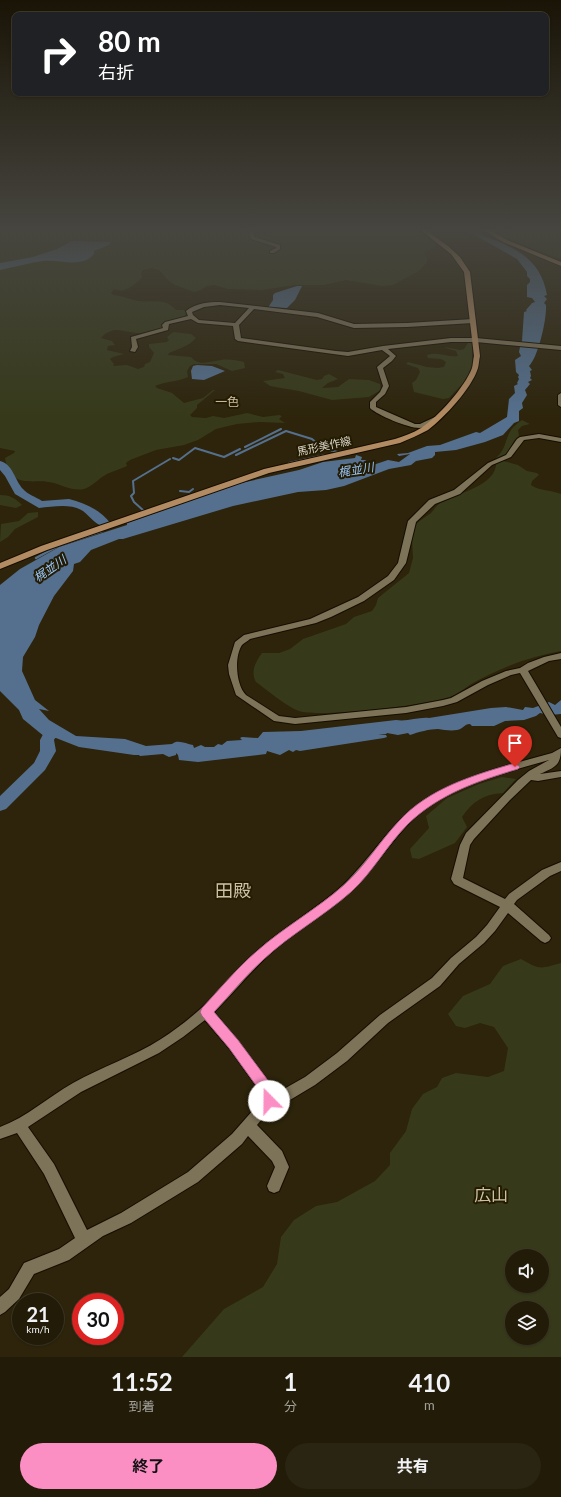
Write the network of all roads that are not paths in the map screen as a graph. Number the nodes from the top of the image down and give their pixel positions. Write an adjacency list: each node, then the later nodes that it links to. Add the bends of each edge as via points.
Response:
1 (469, 291): 4 (main road, 馬形美作線)
2 (253, 307): 3 (street, via 220,304 200,306 189,310); 4 (street, via 318,315 354,326); 5 (street)
3 (192, 318): 5 (street, via 198,321); 9 (street, via 167,323 166,329 162,331 133,338)
4 (473, 321): 6 (main road, 馬形美作線)
5 (236, 325): 7 (street, via 238,339 336,354)
6 (476, 340): 7 (street, via 445,340); 8 (street); 12 (main road, 馬形美作線, via 476,368)
7 (383, 348): 12 (street, via 393,356 380,367 386,386 383,393 373,402 373,408 413,426 420,426 428,420)
8 (561, 348)
9 (133, 351)
10 (561, 395): 11 (street)
11 (561, 405)
12 (436, 419): 14 (main road, 馬形美作線, via 419,432 397,441 267,471 44,548)
13 (561, 440): 16 (street, via 534,436 519,440 509,456 490,464 457,492 432,502 412,522 402,563 391,578 361,599 328,615 294,627 247,637 238,644 232,665 236,687 243,697 267,714 283,721 371,714 443,703 509,673)
14 (0, 566)
15 (561, 656): 16 (street, via 547,659)
16 (523, 670): 17 (street)
17 (561, 735)
18 (558, 753): 20 (street, via 555,761); 24 (street, via 478,778 452,788 428,802 404,822 347,889 260,955)
19 (561, 774): 20 (street, via 538,778)
20 (529, 776): 22 (street, via 470,836 460,862 458,881)
21 (561, 866): 22 (street, via 521,890)
22 (507, 905): 23 (street); 25 (street, via 480,940 455,961 436,982 384,1019 342,1057 310,1081 280,1099)
23 (545, 938)
24 (206, 1012): 25 (street, via 265,1087); 26 (street, via 163,1045 87,1082)
25 (269, 1101): 27 (street)
26 (20, 1126): 28 (street); 30 (street, via 43,1159)
27 (248, 1126): 29 (street, via 277,1156 282,1167); 30 (street, via 237,1139 193,1176 126,1218 107,1225)
28 (0, 1133)
29 (274, 1186)
30 (84, 1239): 31 (street, via 64,1255 29,1268 14,1294)
31 (0, 1307)

